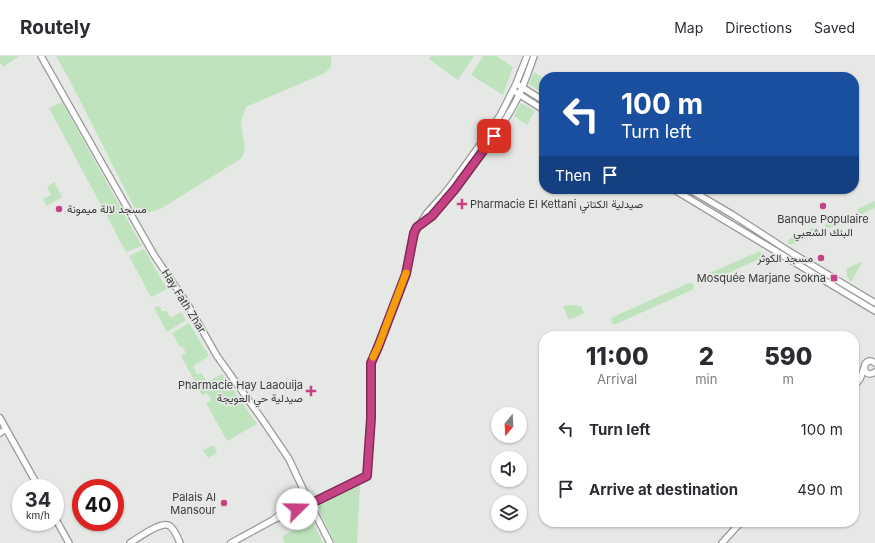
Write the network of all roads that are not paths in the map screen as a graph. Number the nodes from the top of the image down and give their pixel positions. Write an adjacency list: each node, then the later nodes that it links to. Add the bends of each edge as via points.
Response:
1 (41, 56): 23 (street, Hay Fath Zhar, via 154,255 188,305 217,356 289,459)
2 (526, 56): 4 (street)
3 (534, 56): 5 (street)
4 (516, 84): 5 (street); 6 (street)
5 (522, 88): 7 (street); 8 (street)
6 (513, 91): 7 (street); 12 (street, via 489,132)
7 (519, 95): 9 (street); 12 (street, via 502,124 455,189 432,216)
8 (539, 97)
9 (539, 107)
10 (681, 194): 14 (street)
11 (697, 194): 13 (street)
12 (417, 227): 24 (street, via 406,274 371,363 367,476)
13 (875, 303)
14 (875, 311)
15 (874, 362): 16 (street, via 866,362)
16 (864, 368): 17 (street); 18 (street)
17 (872, 373): 18 (street)
18 (860, 379)
19 (0, 418): 20 (street)
20 (6, 429): 21 (street); 22 (street)
21 (0, 433)
22 (34, 479)
23 (307, 498): 24 (street, Hay Fath Zhar); 25 (street)
24 (310, 504): 25 (street); 32 (street, Hay Fath Zhar)
25 (294, 507): 31 (street, via 284,510 273,520)
26 (736, 527): 33 (street)
27 (62, 531): 28 (street)
28 (69, 543)
29 (130, 543): 30 (street, via 166,524 173,529)
30 (180, 543)
31 (231, 543)
32 (330, 543)
33 (722, 543)

